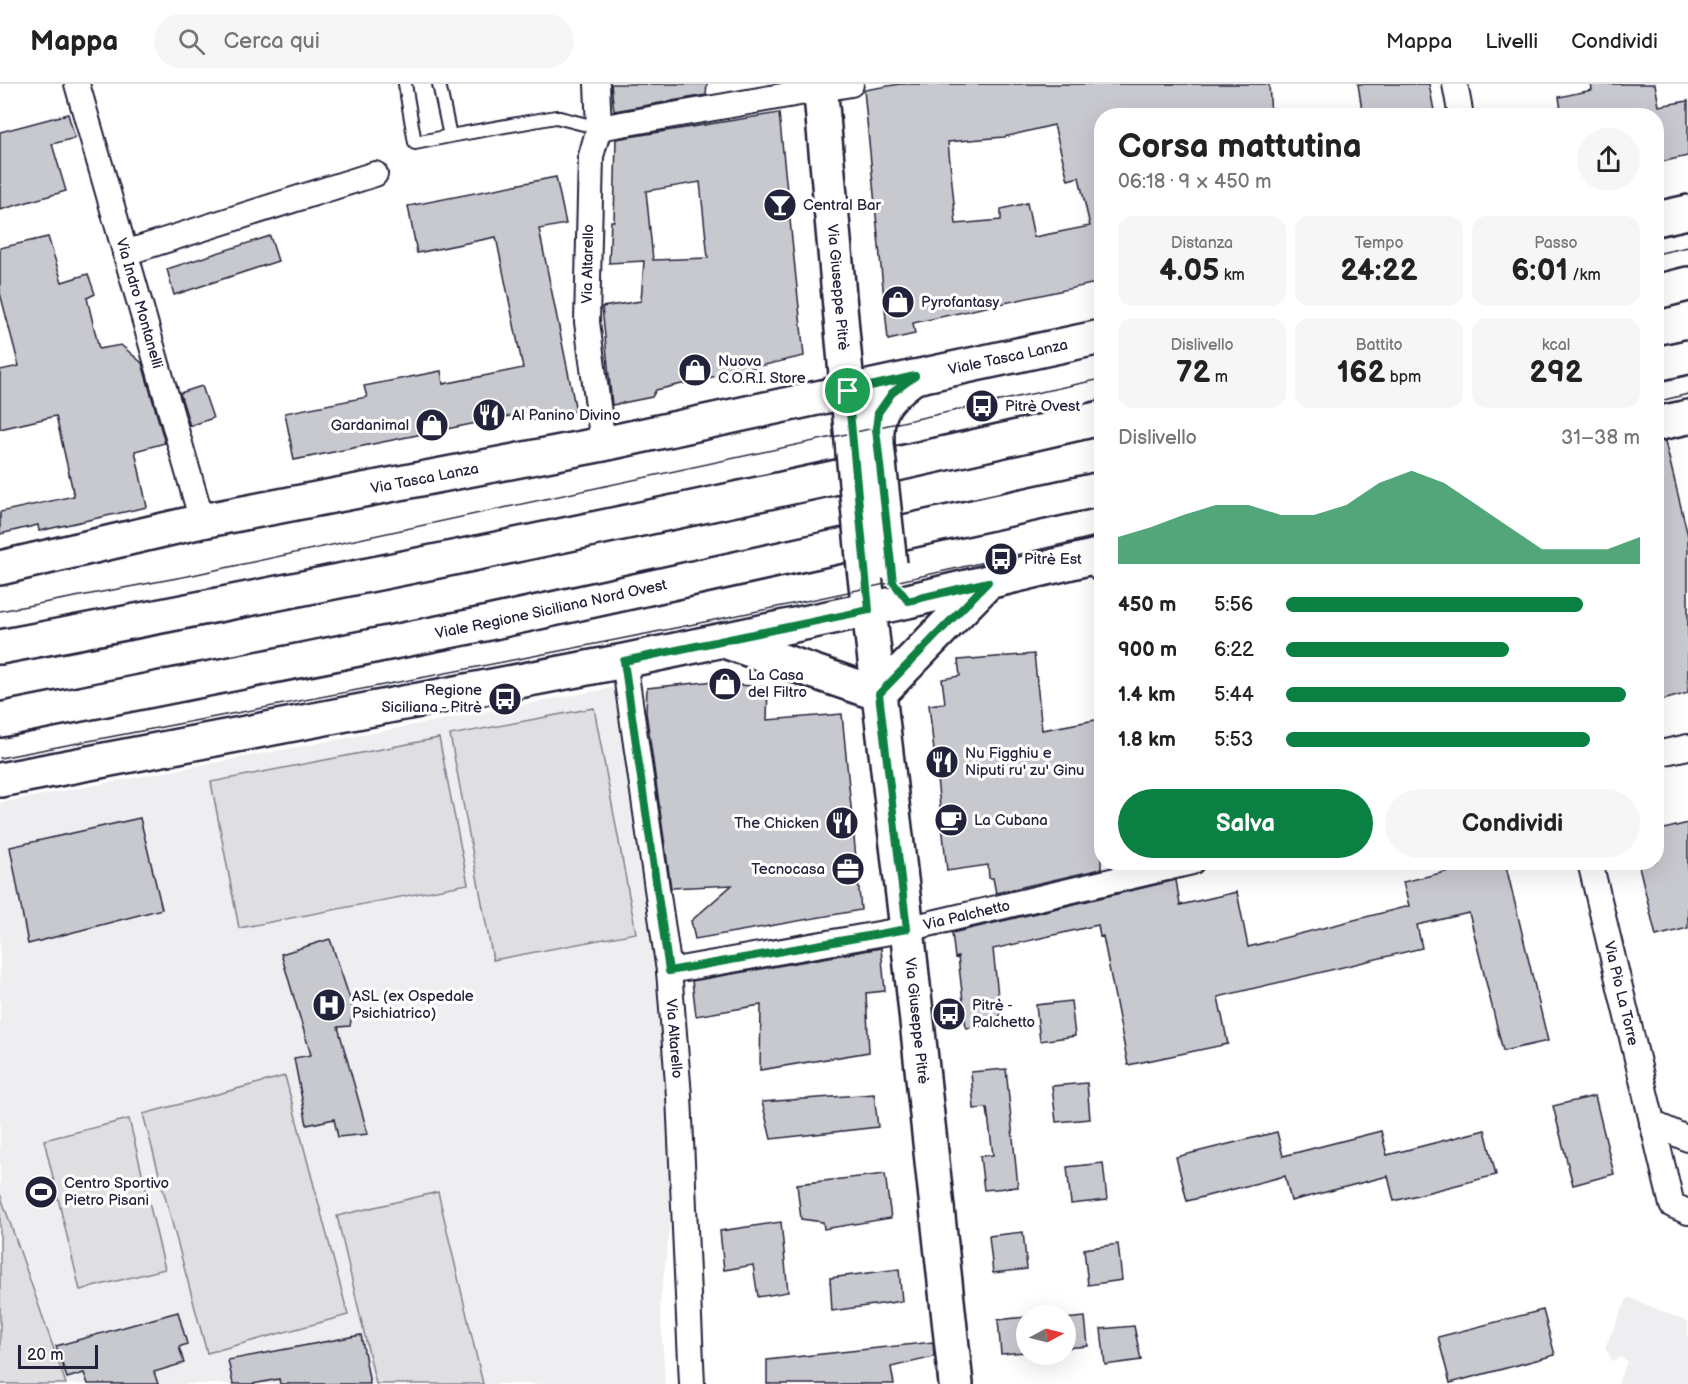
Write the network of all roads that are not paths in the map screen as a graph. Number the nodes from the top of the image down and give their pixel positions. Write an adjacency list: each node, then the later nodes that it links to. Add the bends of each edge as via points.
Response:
1 (77, 84): 13 (street, Via Indro Montanelli)
2 (405, 84): 9 (lane, via 415,143)
3 (439, 84): 9 (lane)
4 (597, 84): 8 (street, Via Altarello)
5 (1455, 84): 7 (street)
6 (831, 86): 8 (street); 20 (street, Via Giuseppe Pitrè)
7 (1460, 108)
8 (599, 128): 9 (lane, via 556,117); 24 (street, Via Altarello, via 591,156 587,322)
9 (450, 136)
10 (375, 174): 13 (street)
11 (1688, 212): 12 (street)
12 (1664, 217)
13 (125, 253): 27 (street, Via Indro Montanelli)
14 (1688, 284): 15 (street)
15 (1664, 290)
16 (1094, 338): 19 (street, Viale Tasca Lanza)
17 (1688, 357): 18 (street)
18 (1664, 362)
19 (915, 376): 20 (street); 25 (street, Via Giuseppe Pitrè, via 892,393 878,413)
20 (848, 391): 24 (street, Via Tasca Lanza); 25 (street, Via Giuseppe Pitrè)
21 (1688, 417): 23 (street)
22 (1094, 420): 35 (street, via 481,553)
23 (1664, 422)
24 (603, 444): 27 (street, Via Tasca Lanza)
25 (865, 448): 29 (street, Via Giuseppe Pitrè, bridge)
26 (1094, 491): 38 (street, Viale Regione Siciliana Nord Ovest, via 484,624)
27 (202, 521): 30 (street, Via Tasca Lanza)
28 (1094, 564): 31 (street)
29 (877, 566): 32 (street, Via Giuseppe Pitrè); 33 (street, Via Giuseppe Pitrè)
30 (0, 568)
31 (988, 582): 32 (street); 37 (street)
32 (908, 601): 33 (street)
33 (869, 610): 34 (street); 37 (street, Via Giuseppe Pitrè)
34 (722, 641): 36 (street); 37 (street)
35 (0, 647)
36 (624, 661): 43 (street); 47 (street, Via Altarello)
37 (879, 694): 46 (street, Via Giuseppe Pitrè)
38 (40, 712): 39 (street, Viale Regione Siciliana Nord Ovest); 40 (street)
39 (0, 720)
40 (0, 740)
41 (1688, 747): 42 (street)
42 (1664, 752)
43 (0, 780)
44 (1158, 870): 46 (street, Via Palchetto)
45 (1592, 870): 48 (street, Via Pio La Torre)
46 (907, 929): 47 (street, Via Palchetto); 52 (street, Via Giuseppe Pitrè)
47 (669, 971): 51 (street, Via Altarello, via 679,1096)
48 (1652, 1123): 49 (street); 50 (street, Via Pio La Torre, via 1672,1205)
49 (1688, 1139)
50 (1688, 1212)
51 (692, 1384)
52 (956, 1384)

